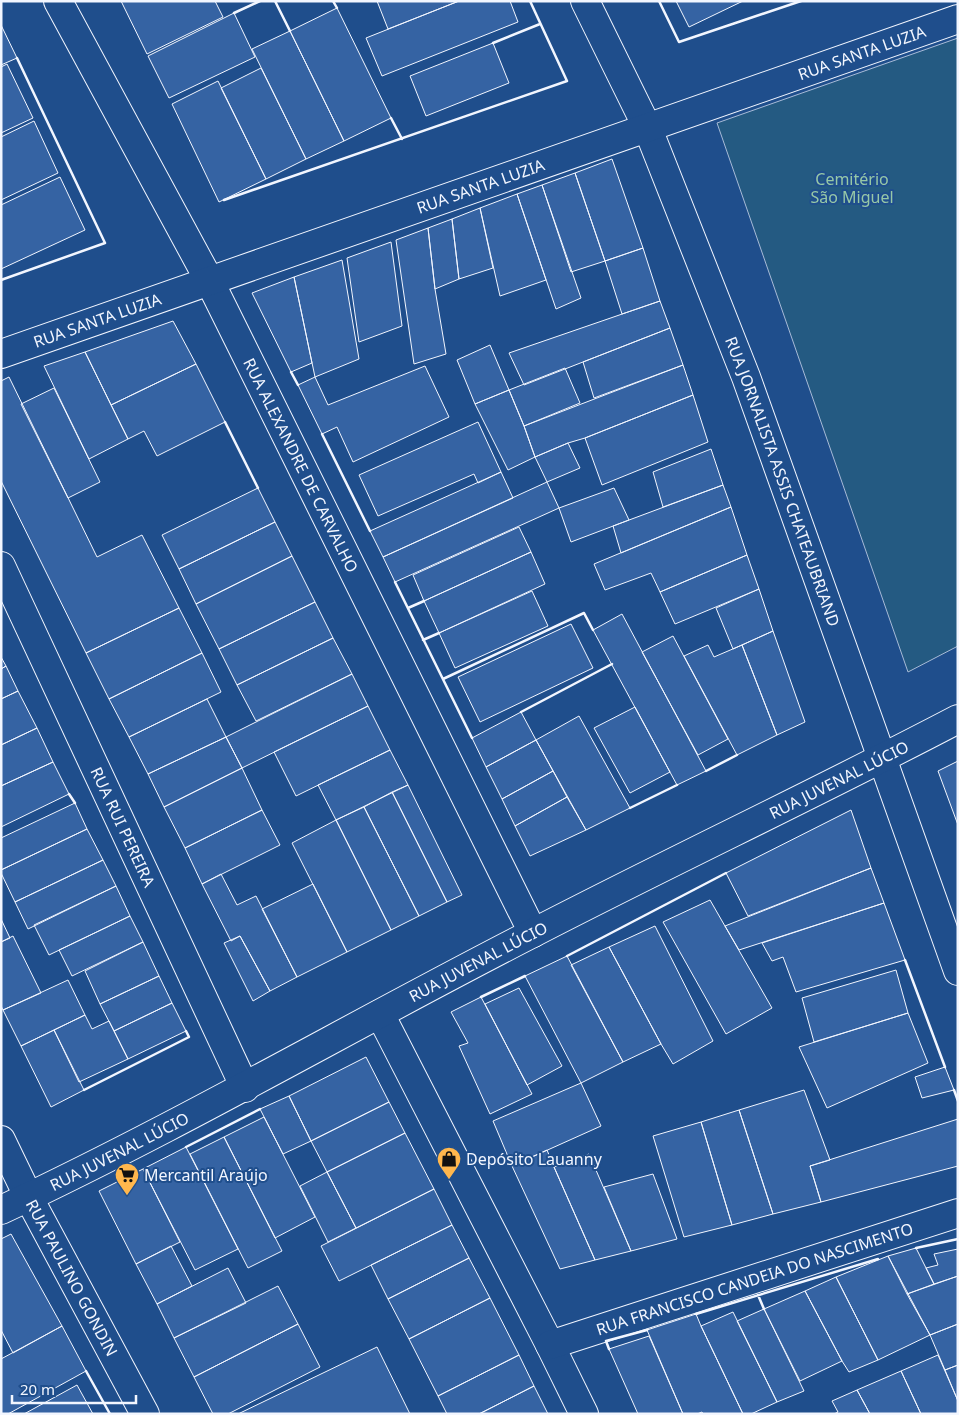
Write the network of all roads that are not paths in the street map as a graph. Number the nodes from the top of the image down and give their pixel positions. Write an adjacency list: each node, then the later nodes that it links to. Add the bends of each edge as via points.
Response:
1 (58, 1): 5 (street, RUA ALEXANDRE DE CARVALHO)
2 (585, 1): 4 (street, RUA JORNALISTA ASSIS CHATEAUBRIAND)
3 (958, 19): 4 (street, RUA SANTA LUZIA)
4 (648, 128): 5 (street, RUA SANTA LUZIA); 9 (street, RUA JORNALISTA ASSIS CHATEAUBRIAND, via 746,377)
5 (209, 280): 6 (street, RUA SANTA LUZIA); 10 (street, RUA ALEXANDRE DE CARVALHO)
6 (1, 354)
7 (1, 566): 13 (street, RUA RUI PEREIRA)
8 (958, 719): 9 (street, RUA JUVENAL LÚCIO)
9 (882, 759): 10 (street, RUA JUVENAL LÚCIO); 11 (street, RUA JORNALISTA ASSIS CHATEAUBRIAND)
10 (533, 933): 12 (street, RUA JUVENAL LÚCIO)
11 (958, 971)
12 (380, 1014): 13 (street, RUA JUVENAL LÚCIO); 18 (street)
13 (245, 1088): 15 (street, RUA JUVENAL LÚCIO)
14 (1, 1140): 15 (street, RUA PAULINO GONDIN)
15 (29, 1198): 16 (street, RUA JUVENAL LÚCIO); 19 (street, RUA PAULINO GONDIN)
16 (1, 1210)
17 (958, 1212): 18 (street, RUA FRANCISCO CANDEIA DO NASCIMENTO)
18 (550, 1345): 20 (street)
19 (145, 1414)
20 (584, 1414)

